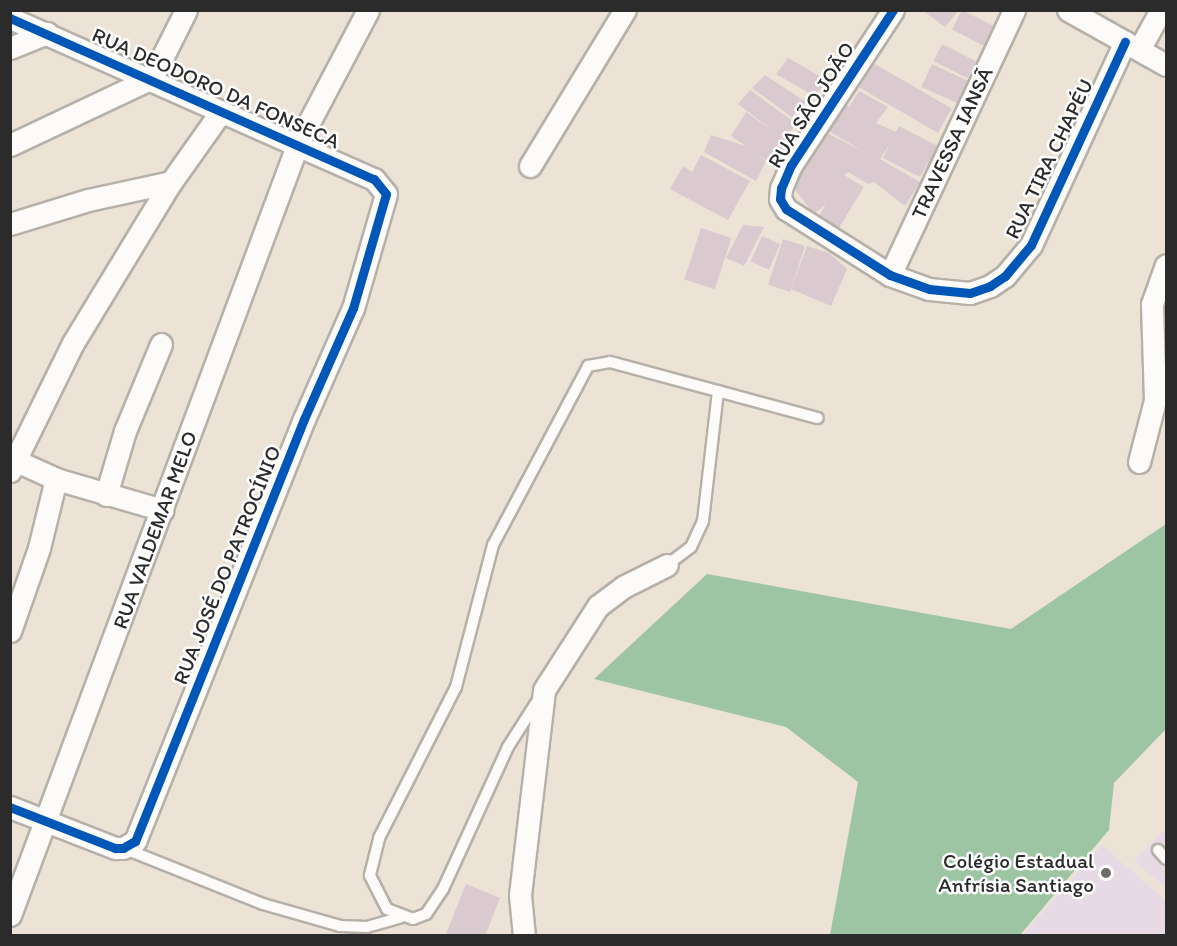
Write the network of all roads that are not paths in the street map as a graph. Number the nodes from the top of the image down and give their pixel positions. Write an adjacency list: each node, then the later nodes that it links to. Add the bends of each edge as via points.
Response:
1 (186, 10): 13 (street)
2 (368, 10): 15 (street, RUA VALDEMAR MELO)
3 (625, 10): 17 (street)
4 (893, 10): 22 (street, RUA SÃO JOÃO, via 791,165 780,199 786,209)
5 (1014, 10): 22 (street, TRAVESSA IANSÃ)
6 (1068, 10): 10 (street)
7 (1161, 10): 10 (street, RUA TIRA CHAPÉU)
8 (10, 18): 9 (street, RUA DEODORO DA FONSECA)
9 (47, 33): 11 (street); 13 (street, RUA DEODORO DA FONSECA)
10 (1133, 45): 12 (street); 22 (street, RUA TIRA CHAPÉU, via 1031,245 1005,276 970,293 929,289)
11 (10, 48)
12 (1167, 65)
13 (152, 78): 14 (street, RUA DEODORO DA FONSECA); 16 (street)
14 (220, 113): 15 (street, RUA DEODORO DA FONSECA); 19 (street)
15 (298, 143): 18 (street, RUA DEODORO DA FONSECA); 30 (street, RUA VALDEMAR MELO)
16 (10, 146)
17 (530, 166)
18 (374, 179): 36 (street, RUA JOSÉ DO PATROCÍNIO, via 386,195 353,308 304,419 135,841)
19 (171, 182): 20 (street, via 88,200); 27 (street, via 73,343)
20 (10, 224)
21 (1167, 265): 26 (street, via 1152,304 1155,400)
22 (890, 275)
23 (161, 344): 29 (street, via 125,431)
24 (718, 391): 25 (lane); 31 (lane, via 703,521 691,547); 40 (lane, via 610,362 588,366 579,376 493,545 456,687 379,838 370,875 378,899)
25 (818, 418)
26 (1139, 462)
27 (12, 463): 28 (street)
28 (56, 478): 29 (street); 32 (street, via 39,548)
29 (106, 495): 30 (street)
30 (163, 510): 35 (street, RUA VALDEMAR MELO)
31 (667, 565): 33 (street, via 623,587 598,606)
32 (10, 631)
33 (544, 690): 40 (lane, via 508,747 443,890 426,914 413,919); 41 (street, via 520,895)
34 (10, 807): 35 (street)
35 (45, 819): 36 (street); 39 (street, RUA VALDEMAR MELO)
36 (123, 848): 40 (lane, via 263,904 340,926 367,927)
37 (1158, 850): 38 (lane)
38 (1167, 859)
39 (10, 915)
40 (401, 916)
41 (524, 936)

